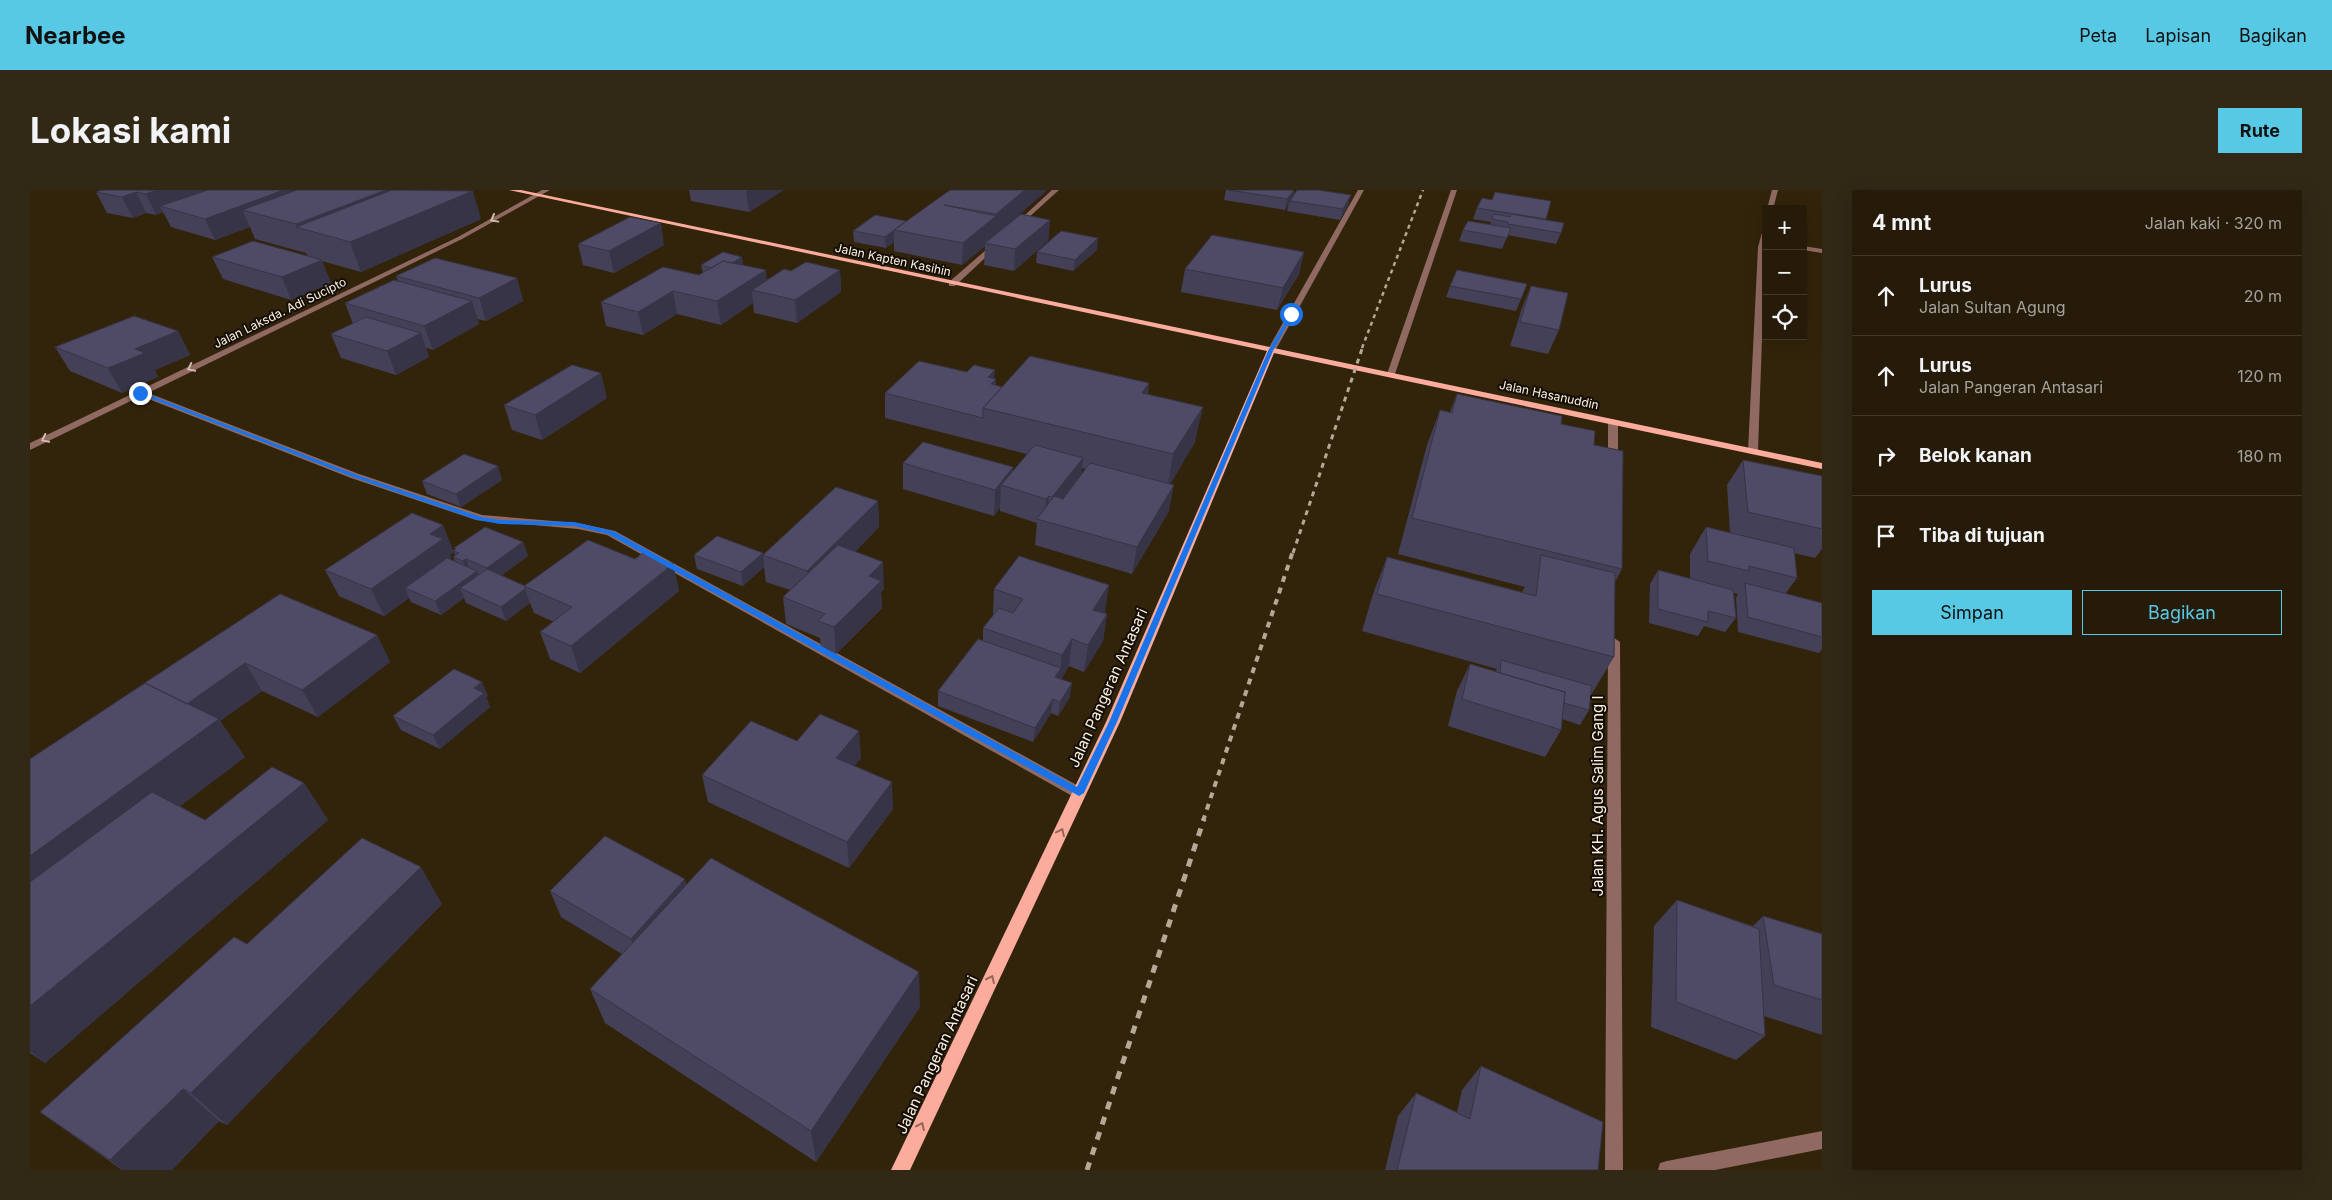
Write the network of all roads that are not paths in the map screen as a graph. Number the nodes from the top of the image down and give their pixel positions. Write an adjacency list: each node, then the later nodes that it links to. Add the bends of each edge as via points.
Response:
1 (512, 190): 7 (main road, Jalan Kapten Kasihin)
2 (547, 190): 7 (street, Jalan Laksda. Adi Sucipto)
3 (1056, 190): 9 (street)
4 (1361, 190): 15 (street)
5 (1454, 190): 16 (street)
6 (1775, 190): 8 (street)
7 (536, 196): 14 (main road, Jalan Kapten Kasihin); 17 (street, Jalan Laksda. Adi Sucipto, one-way to 17, via 460,238)
8 (1771, 205)
9 (1007, 234)
10 (1000, 240): 14 (street)
11 (1807, 249): 13 (street)
12 (1764, 250): 20 (street)
13 (1822, 251)
14 (952, 284): 15 (main road, Jalan Kapten Kasihin)
15 (1271, 351): 16 (main road, Jalan Hasanuddin); 24 (main road, Jalan Pangeran Antasari, via 1117,713)
16 (1391, 374): 18 (main road, Jalan Hasanuddin)
17 (140, 393): 19 (street, Jalan Laksda. Adi Sucipto, one-way to 19); 24 (street, via 355,476 480,518 500,522 574,524 610,532)
18 (1614, 422): 20 (main road, Jalan Hasanuddin); 22 (street)
19 (30, 446)
20 (1753, 451): 21 (main road, Jalan Hasanuddin)
21 (1822, 466)
22 (1614, 482)
23 (1614, 632): 27 (street, Jalan KH. Agus Salim Gang I)
24 (1079, 793): 26 (main road, Jalan Pangeran Antasari, one-way to 24)
25 (1822, 1140): 28 (street)
26 (900, 1170)
27 (1614, 1170)
28 (1667, 1170)

